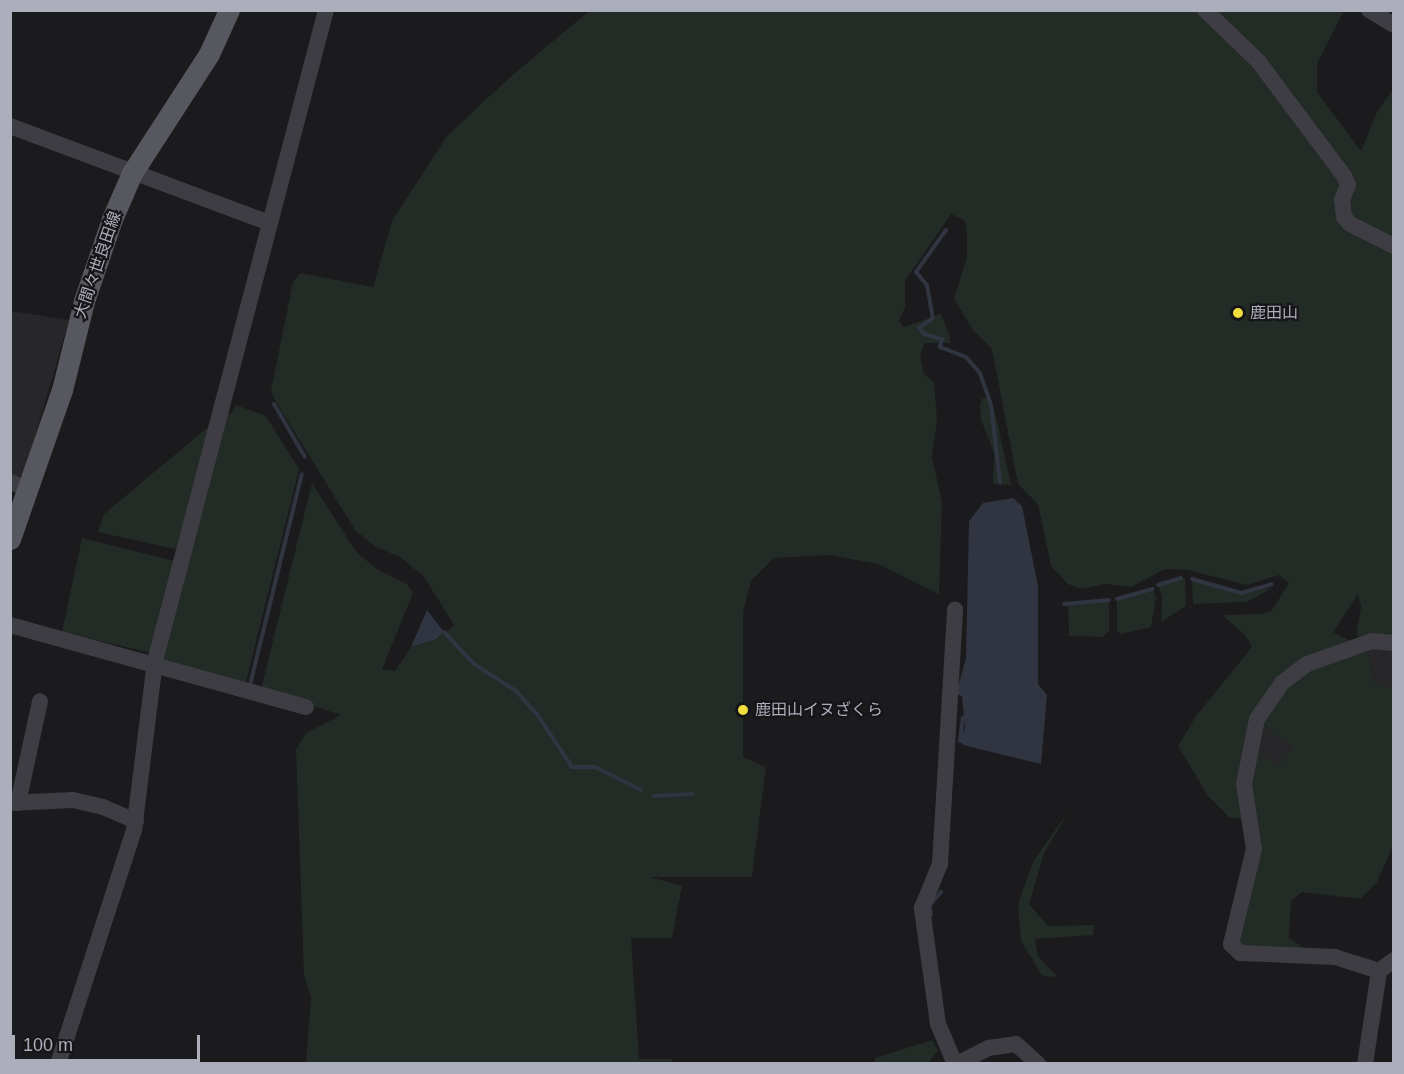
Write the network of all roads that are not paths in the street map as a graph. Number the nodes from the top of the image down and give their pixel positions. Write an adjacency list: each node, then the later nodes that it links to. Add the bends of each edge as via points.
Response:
1 (229, 10): 7 (main road, 大間々世良田線, via 209,54)
2 (326, 10): 8 (street)
3 (1205, 10): 9 (street, via 1258,61 1344,176 1348,185 1342,200 1344,217 1350,224)
4 (1370, 10): 5 (street)
5 (1394, 25)
6 (10, 126): 7 (street)
7 (132, 172): 8 (street); 10 (main road, 大間々世良田線, via 84,301 62,390)
8 (269, 223): 15 (street)
9 (1394, 246)
10 (20, 485): 11 (main road, 大間々世良田線)
11 (10, 539)
12 (959, 610): 23 (street, via 960,654 952,660 947,711 940,864 922,908 938,1024)
13 (10, 625): 15 (street)
14 (1394, 643): 21 (street, via 1372,641 1307,664 1282,683 1257,719 1244,783 1254,849 1231,944 1240,953 1335,957)
15 (154, 667): 17 (street); 19 (street)
16 (40, 700): 18 (street)
17 (306, 707)
18 (14, 803): 19 (street, via 73,800)
19 (136, 821): 22 (street)
20 (1394, 960): 21 (street)
21 (1379, 971): 25 (street)
22 (58, 1064)
23 (956, 1064): 24 (street, via 1001,1044 1025,1048)
24 (1038, 1064)
25 (1365, 1064)

